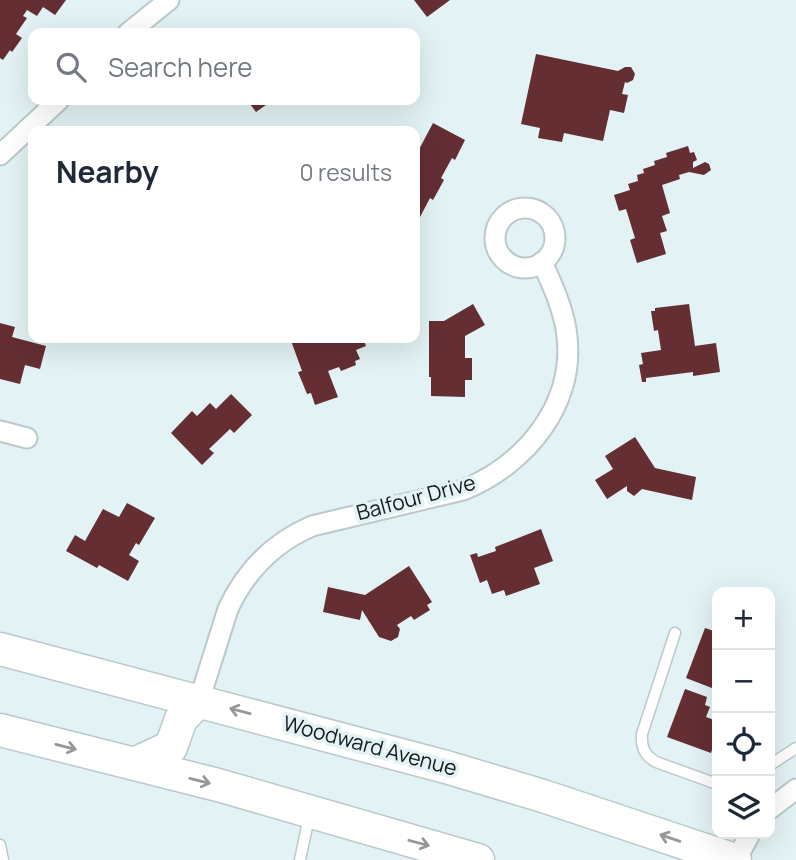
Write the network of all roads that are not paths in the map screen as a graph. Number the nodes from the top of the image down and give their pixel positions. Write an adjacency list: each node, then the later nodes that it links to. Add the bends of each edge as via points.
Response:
1 (169, 0): 2 (street)
2 (134, 28)
3 (54, 105): 4 (street)
4 (31, 126)
5 (28, 129): 6 (street)
6 (0, 155)
7 (542, 262): 12 (street, Balfour Drive, via 564,319 567,363 553,411 533,442 479,483 312,526 271,550 250,571 231,602)
8 (0, 431): 9 (street)
9 (27, 438)
10 (675, 633): 17 (lane, via 642,734 643,748 656,762)
11 (0, 649): 12 (main road, Woodward Avenue)
12 (199, 701): 16 (main road, via 181,719 171,747); 26 (main road, Woodward Avenue, one-way to 12, via 458,771)
13 (0, 730): 16 (main road, one-way to 16)
14 (796, 748): 15 (lane)
15 (775, 762)
16 (134, 764): 20 (main road, one-way to 20)
17 (712, 782)
18 (796, 789): 19 (street)
19 (775, 805)
20 (310, 813): 24 (lane); 25 (main road, one-way to 25)
21 (747, 839): 26 (street)
22 (0, 845): 23 (lane)
23 (3, 860)
24 (300, 860)
25 (478, 860)
26 (735, 860)

